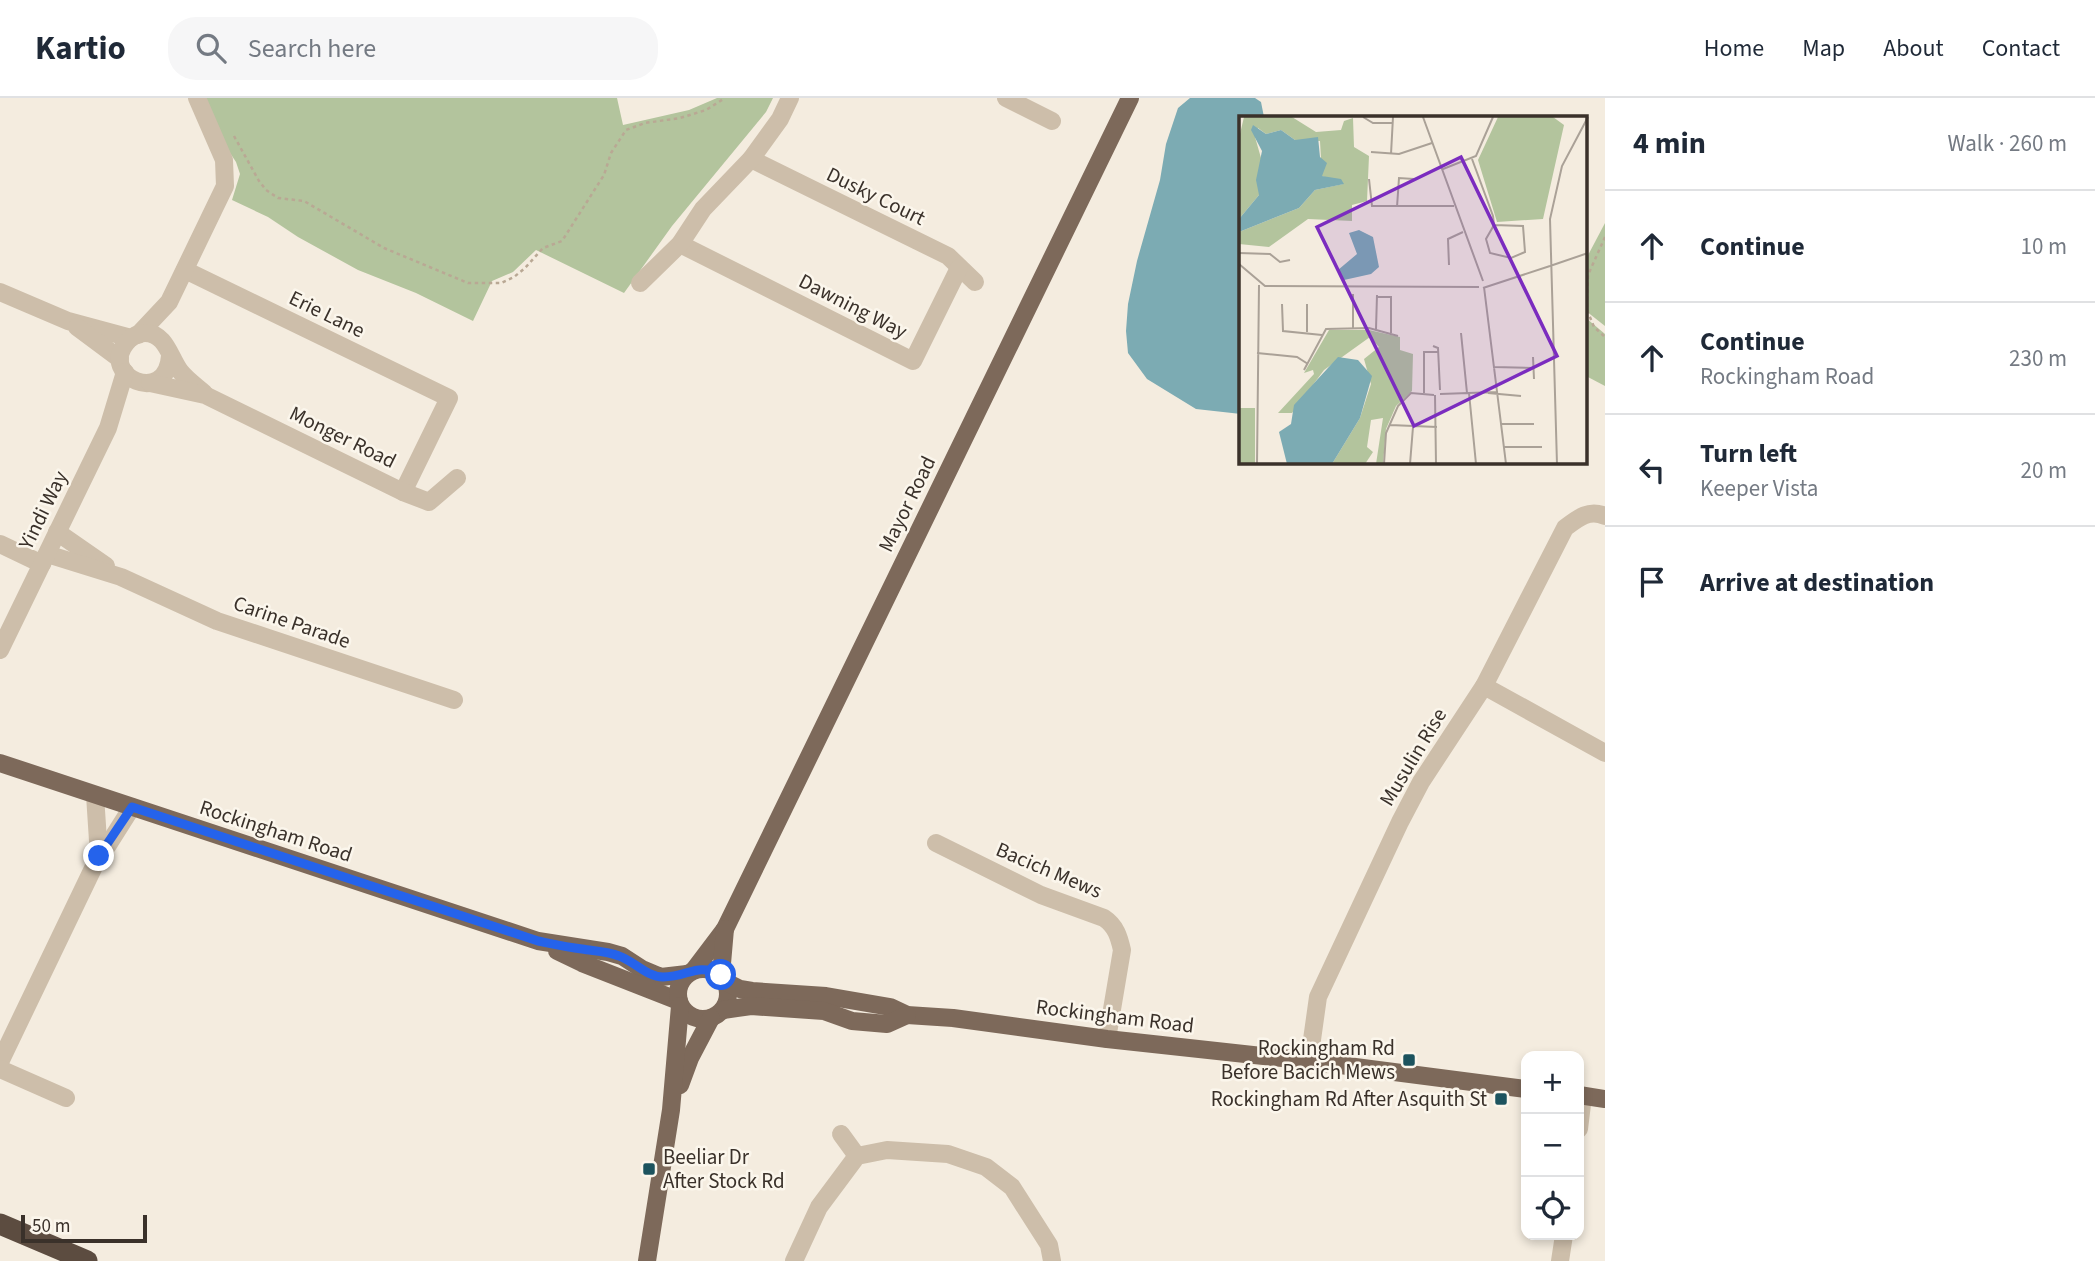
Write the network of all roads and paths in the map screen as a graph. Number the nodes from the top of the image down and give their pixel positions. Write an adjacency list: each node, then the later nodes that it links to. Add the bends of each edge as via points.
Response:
1 (197, 98): 12 (street, Yindi Way, via 223,160 225,186)
2 (725, 98): 7 (path, via 706,110 626,130 562,241 543,248 514,277 500,283 468,283 384,248 304,201 278,198 259,181)
3 (790, 98): 8 (street)
4 (1006, 98): 6 (street)
5 (1130, 98): 43 (main road, Mayor Road)
6 (1052, 121)
7 (233, 135)
8 (751, 159): 10 (street, via 703,209); 11 (street, Dusky Court, via 948,256)
9 (1605, 237): 13 (path)
10 (680, 244): 11 (street, Dawning Way, via 913,362); 14 (street)
11 (959, 268): 15 (street, Dusky Court)
12 (185, 270): 17 (street, Yindi Way); 28 (street, Erie Lane, via 449,398)
13 (1588, 275)
14 (640, 282)
15 (975, 282)
16 (0, 292): 19 (street)
17 (169, 302): 20 (street, Yindi Way); 22 (street, Yindi Way)
18 (1588, 312): 21 (path)
19 (68, 321): 20 (street); 23 (street)
20 (134, 336): 22 (street, via 153,335); 23 (street, Yindi Way, via 121,351)
21 (1605, 337)
22 (168, 351): 24 (street, Yindi Way, via 165,373); 25 (street, Monger Road, via 181,373)
23 (123, 366): 24 (street, via 132,380); 26 (street, Yindi Way)
24 (146, 383): 25 (street, Monger Road); 26 (street, Yindi Way)
25 (205, 395): 28 (street, Monger Road)
26 (108, 428): 30 (street, Yindi Way)
27 (457, 478): 28 (street, Monger Road, via 429,502)
28 (403, 492)
29 (1605, 516): 35 (street, Musulin Rise, via 1582,515 1565,528)
30 (57, 532): 32 (street, Yindi Way); 33 (street, Carine Parade)
31 (0, 544): 32 (street, Carine Parade)
32 (44, 559): 33 (street, Carine Parade); 34 (street, Yindi Way)
33 (121, 577): 36 (street, Carine Parade, via 217,621)
34 (0, 650)
35 (1485, 686): 37 (street); 51 (street, Musulin Rise, via 1421,782 1318,997)
36 (454, 700)
37 (1605, 753)
38 (0, 763): 39 (main road, Rockingham Road)
39 (95, 794): 40 (main road, Rockingham Road); 42 (street)
40 (132, 807): 42 (street); 44 (main road, Rockingham Road)
41 (936, 843): 50 (street, Bacich Mews, via 1041,895 1112,923 1122,950)
42 (99, 856): 52 (street)
43 (725, 929): 45 (main road, Mayor Road); 46 (main road, Mayor Road)
44 (538, 941): 45 (main road, Rockingham Road, via 615,954 661,977); 47 (main road, Rockingham Road)
45 (691, 972): 46 (main road, via 708,969); 47 (main road, via 678,988)
46 (723, 978): 48 (main road, via 729,996); 49 (main road, Rockingham Road, via 740,989 826,996 890,1007)
47 (679, 1004): 48 (main road, via 695,1017); 58 (main road)
48 (717, 1014): 49 (main road, Rockingham Road, via 751,1006 824,1011 852,1021 887,1024); 58 (main road, via 690,1058)
49 (907, 1016): 50 (main road, Rockingham Road)
50 (1107, 1039): 51 (main road, Rockingham Road)
51 (1309, 1061): 54 (main road, Rockingham Road)
52 (0, 1062)
53 (0, 1069): 56 (street)
54 (1521, 1088)
55 (1584, 1096): 57 (main road)
56 (66, 1098)
57 (1605, 1099)
58 (671, 1110): 64 (main road)
59 (841, 1134): 60 (street)
60 (857, 1156): 65 (street, via 820,1207); 66 (street, via 887,1150 948,1154 985,1167 1012,1187 1049,1245)
61 (0, 1224): 63 (highway)
62 (1563, 1240): 67 (street)
63 (87, 1261)
64 (647, 1261)
65 (794, 1261)
66 (1052, 1261)
67 (1560, 1261)

